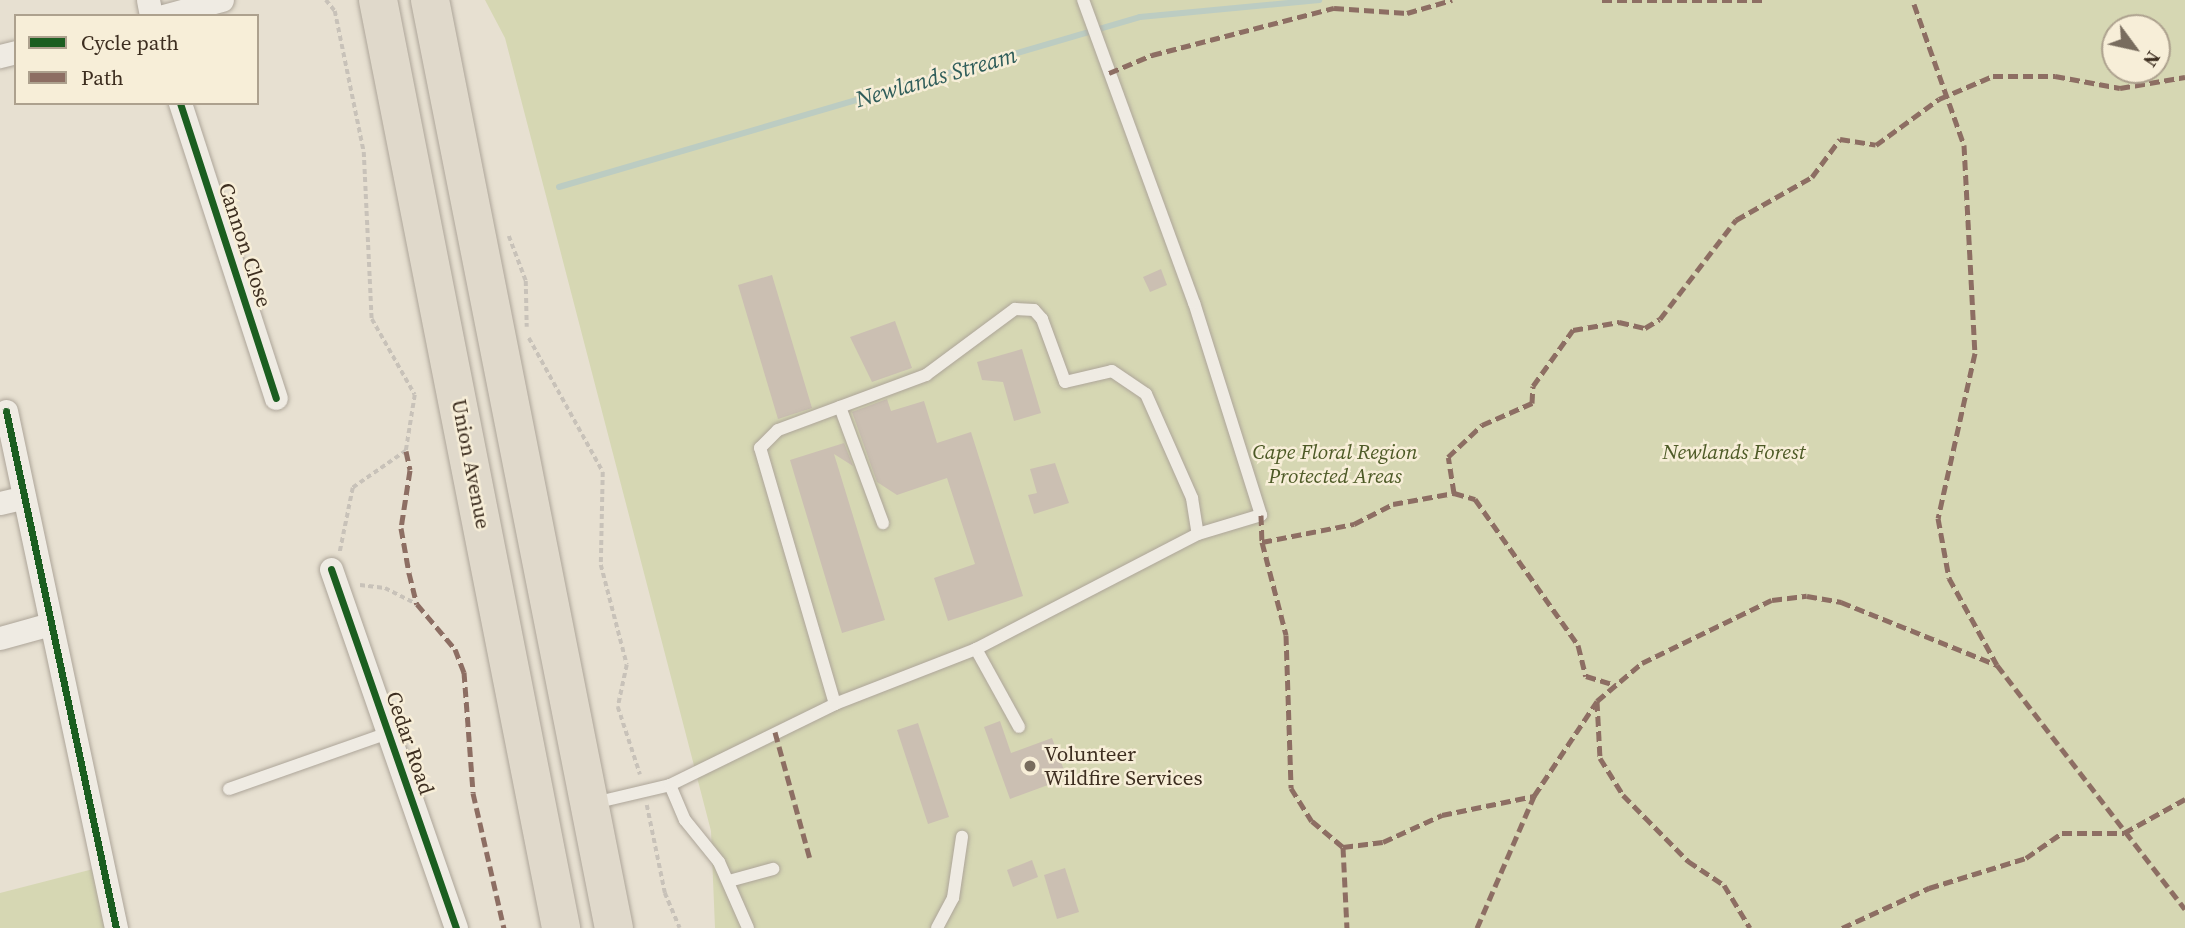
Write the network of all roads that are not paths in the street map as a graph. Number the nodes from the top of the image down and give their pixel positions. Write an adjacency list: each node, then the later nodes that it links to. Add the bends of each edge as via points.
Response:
1 (222, 0): 5 (street)
2 (378, 0): 13 (highway, Union Avenue)
3 (430, 0): 23 (highway)
4 (1084, 4): 12 (lane, via 1194,303 1261,515)
5 (170, 14)
6 (181, 105): 7 (street, Cannon Close)
7 (276, 398)
8 (841, 407): 11 (lane); 12 (lane, via 926,374 1004,315 1025,307 1049,333 1065,382 1112,371 1130,377 1146,394 1192,498); 18 (lane, via 778,430 760,456)
9 (6, 411): 10 (street)
10 (11, 501): 15 (street)
11 (883, 523)
12 (1198, 534): 17 (lane)
13 (488, 549): 23 (highway, via 531,643 561,775); 29 (highway, Union Avenue)
14 (334, 577): 20 (street, Cedar Road)
15 (47, 625): 16 (street); 27 (street)
16 (0, 638)
17 (976, 649): 18 (lane); 19 (lane)
18 (835, 704): 21 (lane)
19 (1019, 727)
20 (388, 733): 22 (lane); 28 (street, Cedar Road)
21 (670, 785): 23 (lane); 26 (lane, via 685,820)
22 (229, 789)
23 (590, 804): 30 (highway, via 576,841); 31 (highway)
24 (962, 837): 33 (lane, via 953,898)
25 (773, 869): 26 (lane)
26 (729, 881): 32 (lane)
27 (116, 928)
28 (456, 928)
29 (561, 928)
30 (585, 928)
31 (614, 928)
32 (748, 928)
33 (937, 928)

